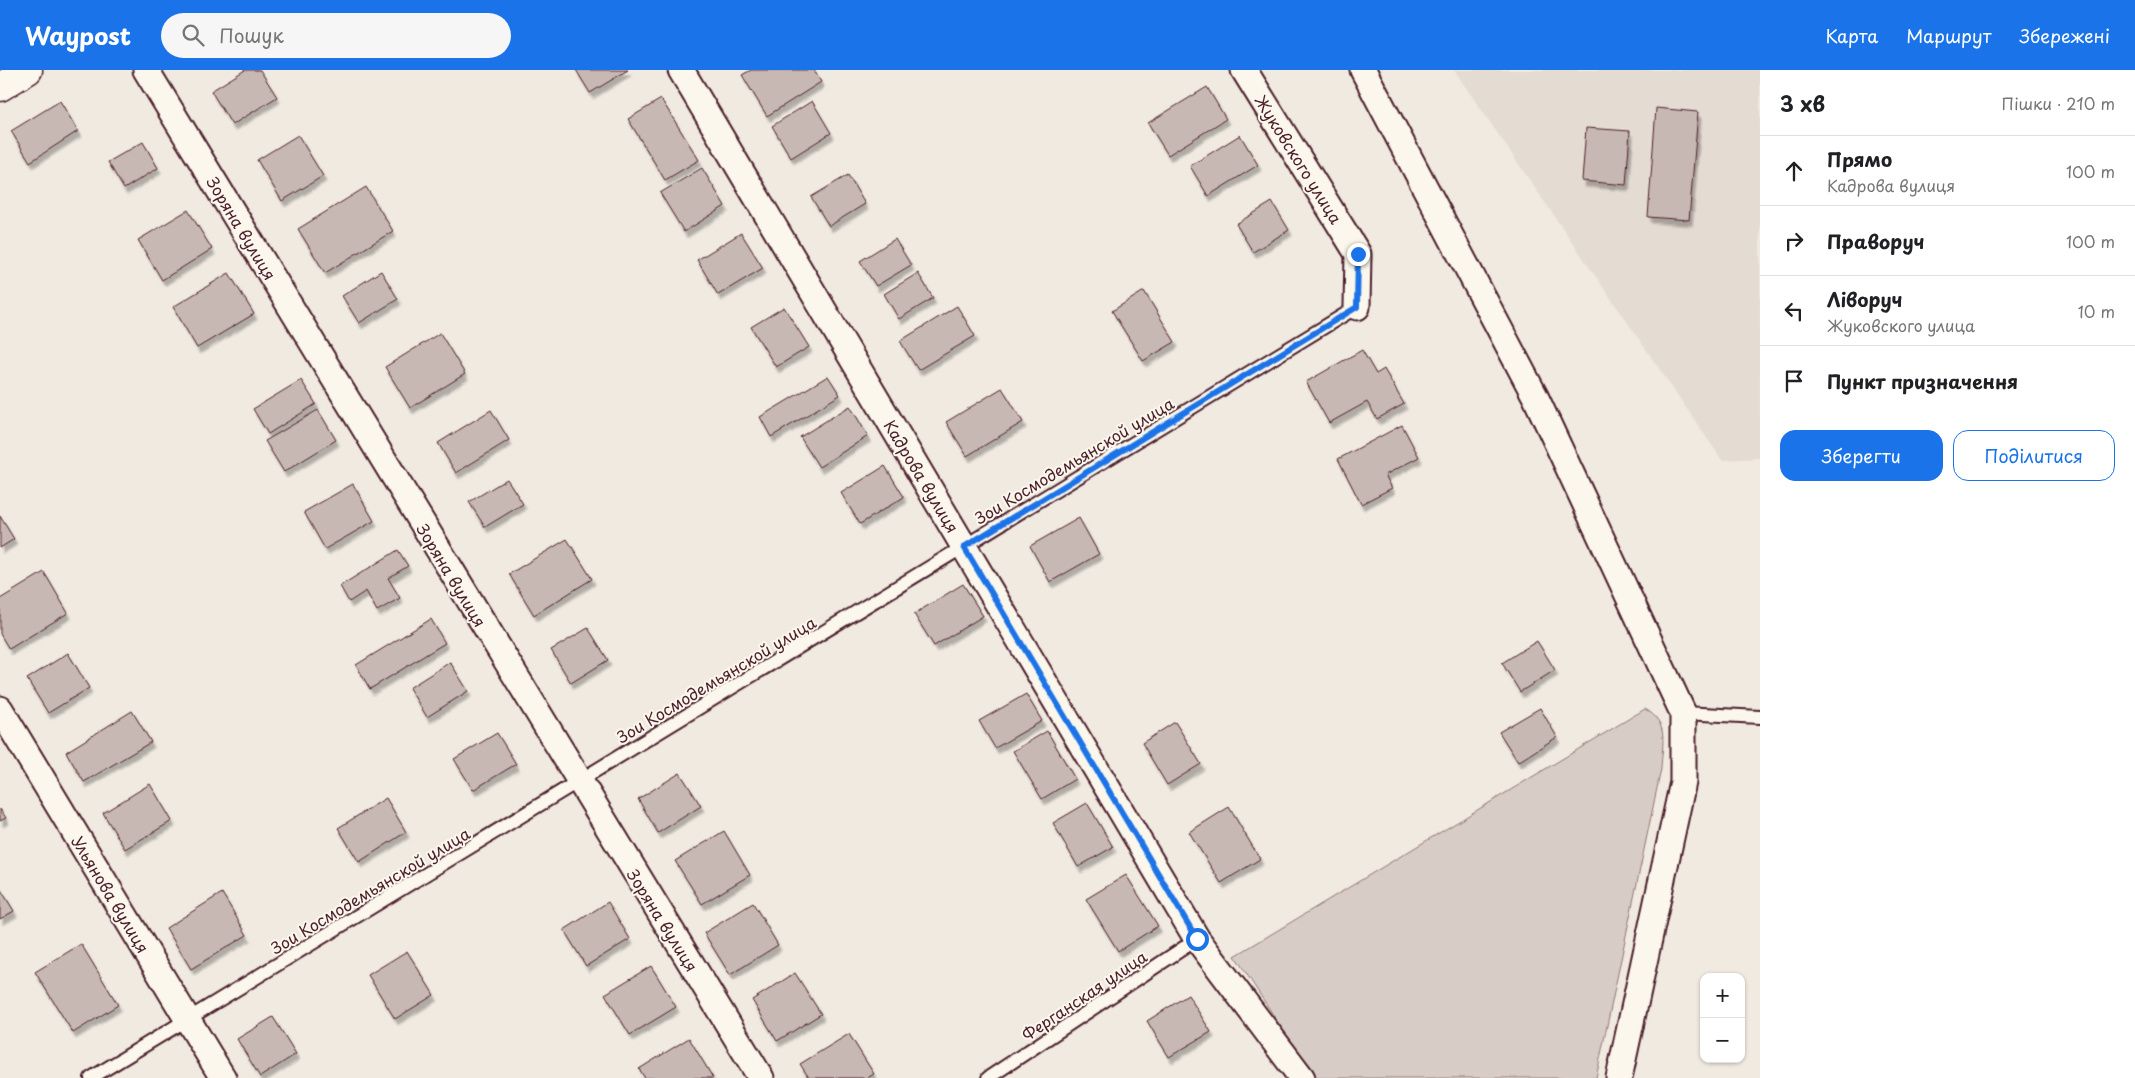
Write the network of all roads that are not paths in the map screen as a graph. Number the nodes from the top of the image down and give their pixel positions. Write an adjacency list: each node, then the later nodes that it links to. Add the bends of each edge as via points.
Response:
1 (28, 70): 6 (street)
2 (146, 70): 12 (street, Зоряна вулиця)
3 (682, 70): 8 (street, Кадрова вулиця)
4 (1244, 70): 7 (street, Жуковского улица, via 1358,254)
5 (1363, 70): 10 (street, via 1535,396)
6 (0, 87)
7 (1357, 307): 8 (lane, Зои Космодемьянской улица)
8 (964, 547): 12 (lane, Зои Космодемьянской улица); 13 (street, Кадрова вулиця)
9 (0, 708): 14 (street, Ульянова вулиця)
10 (1683, 713): 11 (lane); 20 (street, via 1683,782)
11 (1760, 717)
12 (578, 782): 14 (lane, Зои Космодемьянской улица); 17 (street, Зоряна вулиця)
13 (1197, 939): 18 (lane, Ферганская улица); 19 (street, Кадрова вулиця)
14 (186, 1020): 15 (lane, Зои Космодемьянской улица); 16 (street, Ульянова вулиця)
15 (92, 1078)
16 (223, 1078)
17 (761, 1078)
18 (988, 1078)
19 (1302, 1078)
20 (1619, 1078)

